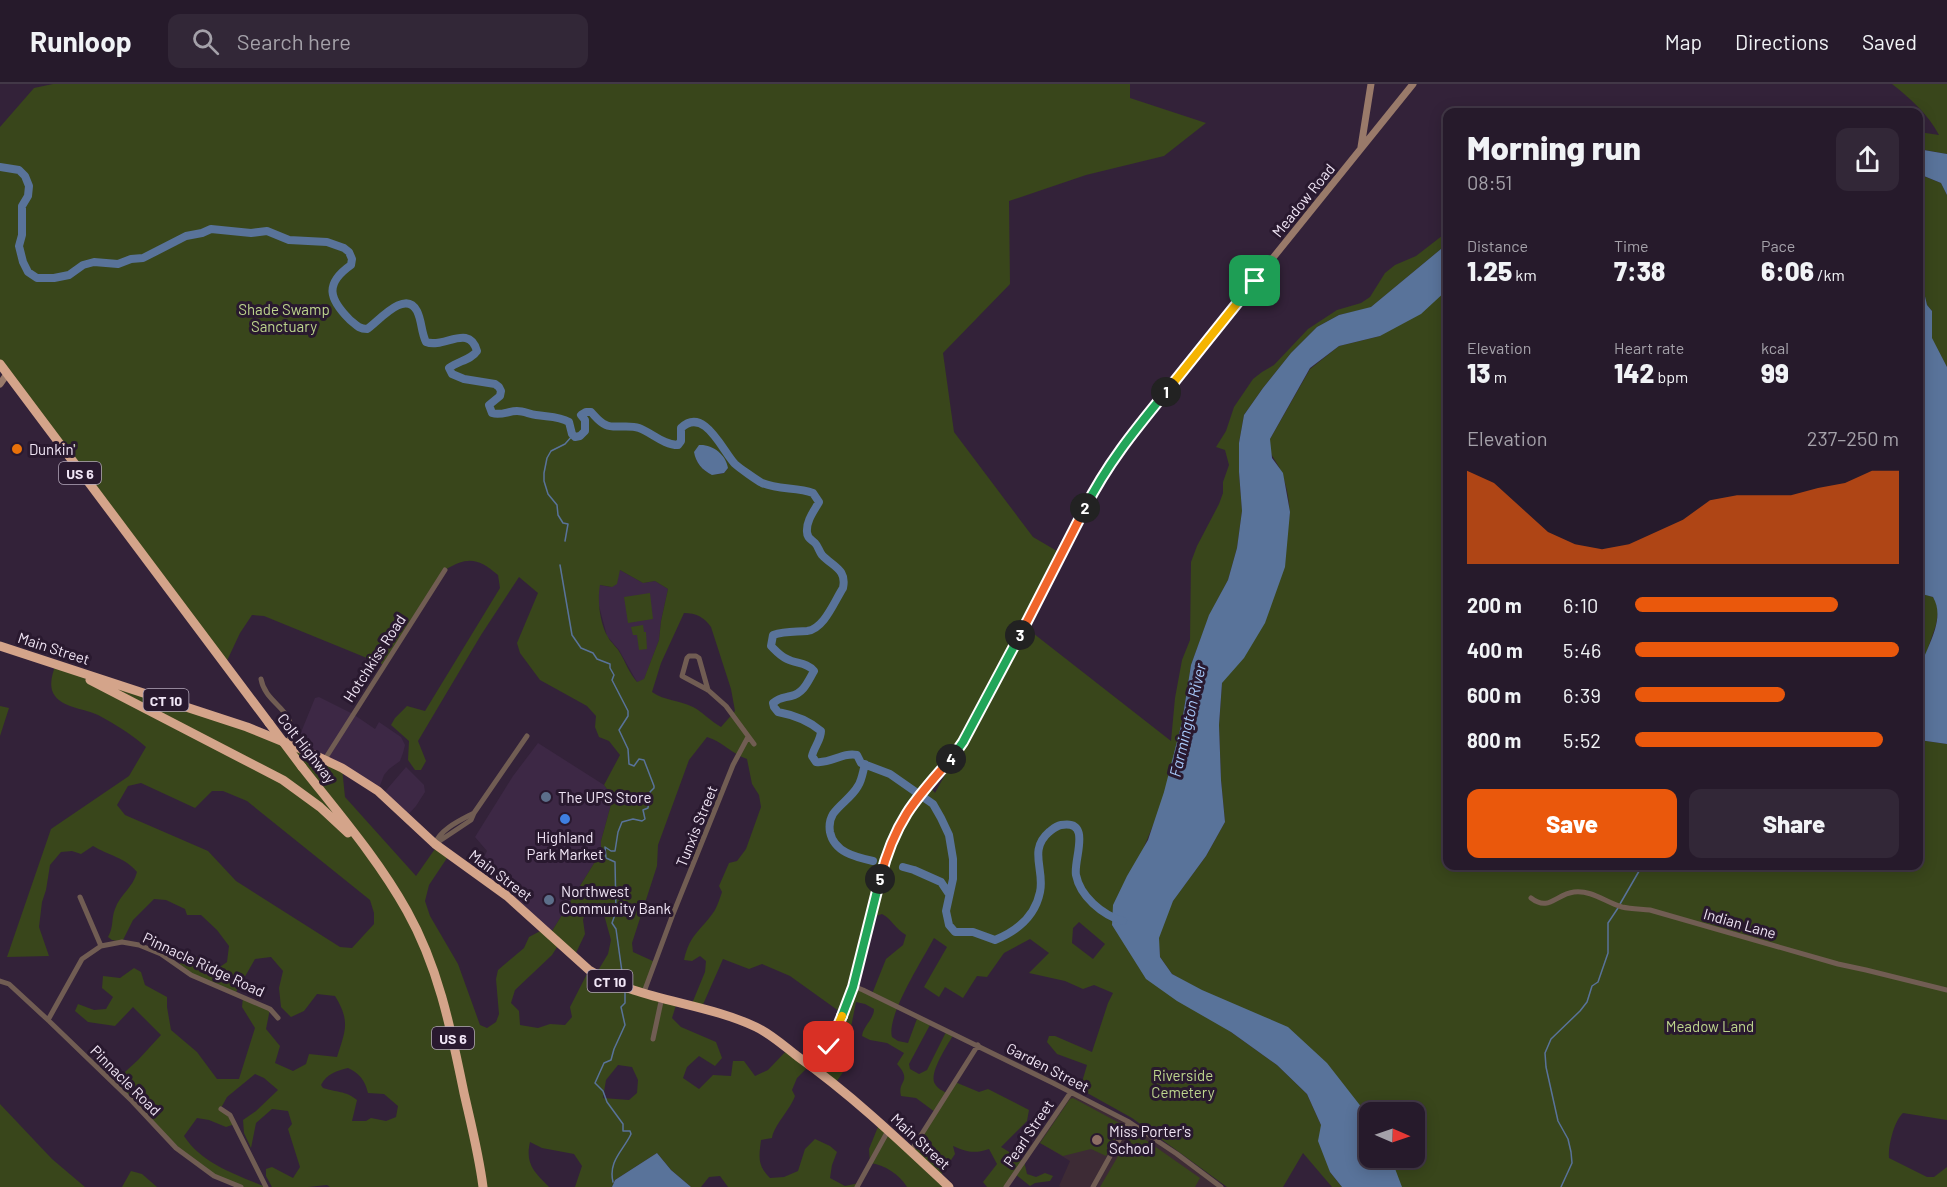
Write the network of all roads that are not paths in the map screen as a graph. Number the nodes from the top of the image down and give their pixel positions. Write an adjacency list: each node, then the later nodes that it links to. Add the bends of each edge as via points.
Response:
1 (1371, 84): 3 (street)
2 (1413, 84): 3 (street, Meadow Road)
3 (1361, 150): 23 (street, Meadow Road, via 1100,479 963,742 898,827 886,855)
4 (0, 364): 5 (highway, US 6)
5 (7, 374): 6 (street); 18 (highway, Colt Highway / US 6, bridge, via 375,859)
6 (0, 384)
7 (445, 570): 16 (street, Hotchkiss Road)
8 (0, 646): 9 (highway, Main Street / CT 10)
9 (56, 664): 14 (highway, Main Street / CT 10); 18 (highway, via 293,786 340,824)
10 (261, 679): 14 (street, via 291,723)
11 (708, 690): 11 (street, via 682,676 689,656 699,658); 13 (street, via 726,706)
12 (527, 736): 17 (street, via 474,813 452,825)
13 (748, 737): 15 (street); 25 (street, Tunxis Street, via 733,765)
14 (288, 743): 16 (highway, Main Street / CT 10)
15 (754, 744)
16 (325, 759): 17 (highway, Main Street / CT 10, via 378,791)
17 (435, 844): 25 (highway, Main Street / CT 10, via 507,896 589,970)
18 (399, 896): 39 (highway, Colt Highway / US 6, via 429,956 445,1003)
19 (80, 897): 21 (street)
20 (1531, 898): 24 (street, Indian Lane, via 1546,904 1572,892 1589,893 1622,907 1650,910 1838,964)
21 (101, 946): 27 (street, Pinnacle Ridge Road, via 123,942 139,945 161,954 191,975 270,1009); 28 (street, via 82,958)
22 (0, 981): 28 (street, Pinnacle Road, via 9,984)
23 (853, 987): 30 (street, Garden Street); 31 (street, Meadow Road)
24 (1947, 990)
25 (644, 992): 26 (highway, Main Street / CT 10)
26 (662, 998): 29 (street); 31 (highway, Main Street / CT 10, via 759,1028)
27 (278, 1018)
28 (48, 1020): 37 (street, Pinnacle Road, via 176,1148 214,1176)
29 (653, 1039)
30 (978, 1045): 32 (street, Garden Street); 36 (street)
31 (817, 1070): 35 (highway, Main Street / CT 10)
32 (1071, 1092): 34 (street, Garden Street); 42 (street, Pearl Street)
33 (221, 1109): 38 (street, via 230,1115)
34 (1129, 1122): 43 (street); 44 (street, Garden Street)
35 (889, 1130): 36 (highway, Main Street / CT 10); 40 (street)
36 (910, 1151): 41 (highway, Main Street / CT 10)
37 (241, 1187)
38 (266, 1187)
39 (483, 1187)
40 (857, 1187)
41 (949, 1187)
42 (1006, 1187)
43 (1093, 1187)
44 (1221, 1187)

